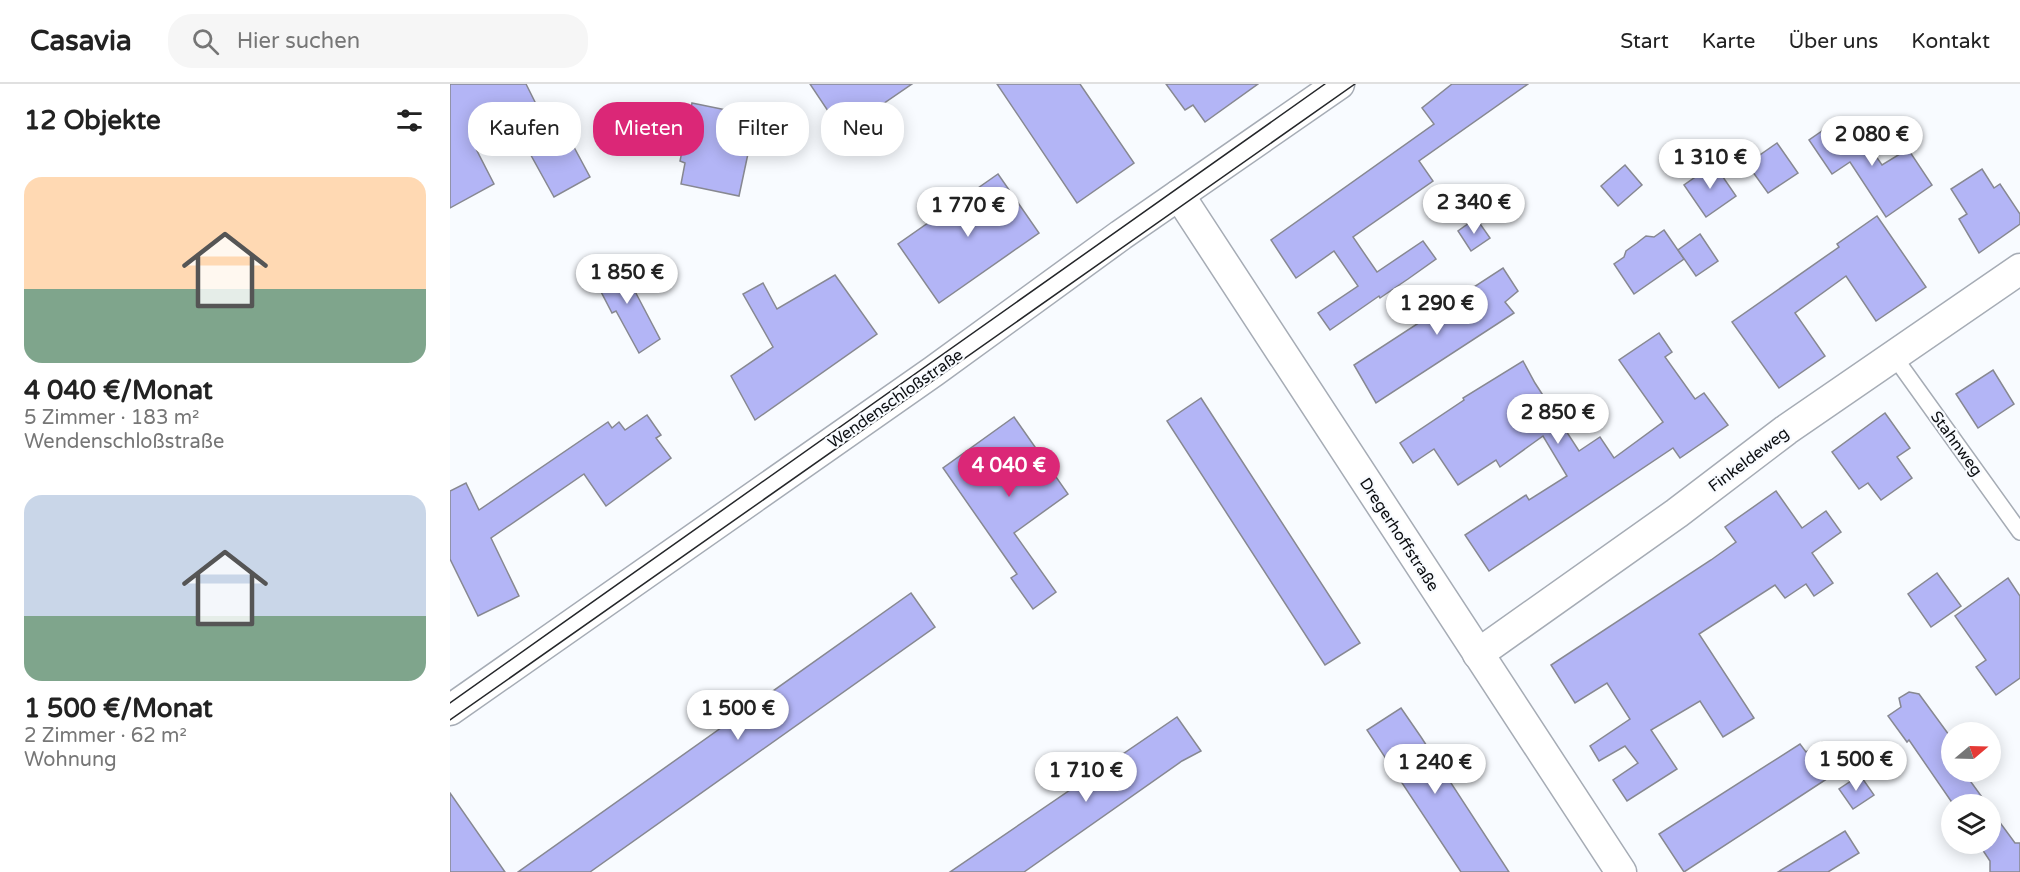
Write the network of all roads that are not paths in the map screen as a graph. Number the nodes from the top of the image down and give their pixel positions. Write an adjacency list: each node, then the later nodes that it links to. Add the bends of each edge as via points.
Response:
1 (1339, 84): 2 (street, Wendenschloßstraße)
2 (1179, 195): 6 (street, Dregerhoffstraße); 7 (street, Wendenschloßstraße)
3 (2020, 269): 4 (street, Finkeldeweg)
4 (1893, 355): 5 (lane, Stahnweg); 6 (street, Finkeldeweg)
5 (2020, 532)
6 (1478, 654): 8 (street, Dregerhoffstraße)
7 (450, 710)
8 (1621, 872)

